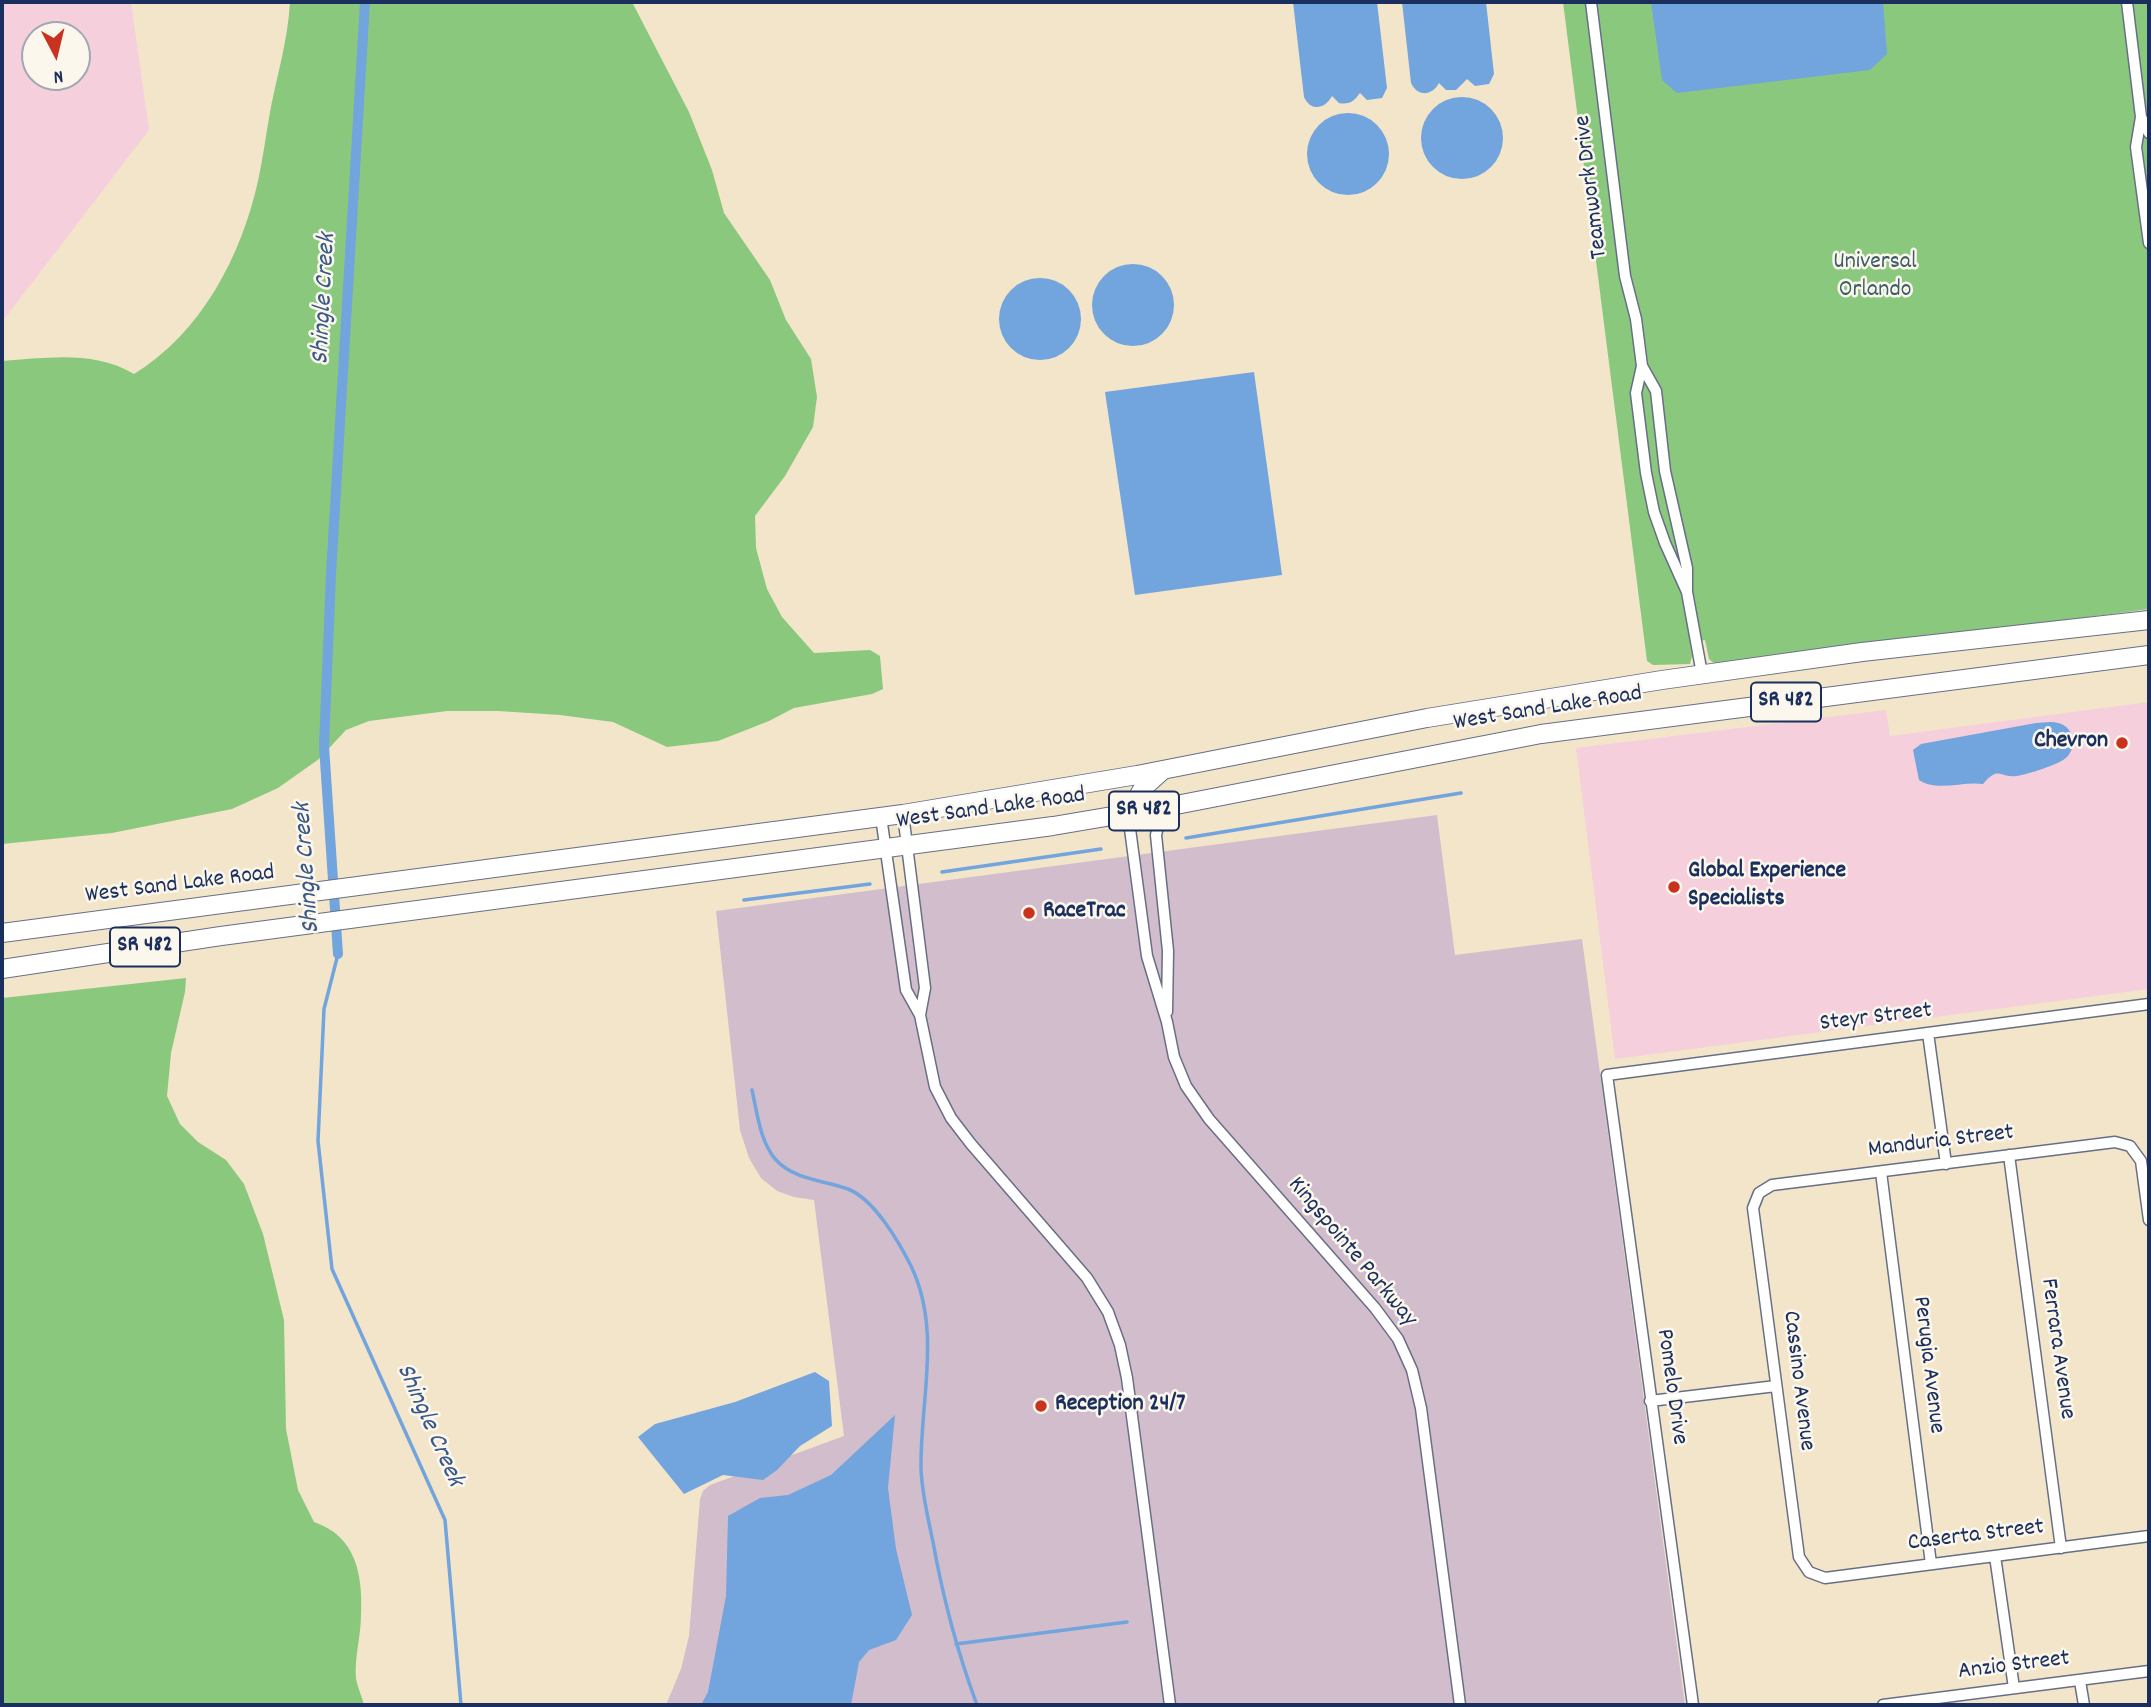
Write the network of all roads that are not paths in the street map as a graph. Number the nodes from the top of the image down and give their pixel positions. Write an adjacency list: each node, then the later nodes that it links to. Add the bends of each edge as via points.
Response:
1 (1591, 2): 6 (street, Teamwork Drive, via 1625,276)
2 (2127, 2): 3 (street)
3 (2141, 117): 4 (street); 5 (street, via 2136,147)
4 (2149, 133)
5 (2149, 243)
6 (1642, 366): 7 (street, Teamwork Drive, via 1656,391); 7 (street, Teamwork Drive, via 1636,393 1646,473 1654,512)
7 (1687, 592): 10 (street, Teamwork Drive)
8 (2149, 620): 10 (main road, West Sand Lake Road / SR 482)
9 (2149, 654): 12 (main road, West Sand Lake Road / SR 482, via 1597,726)
10 (1702, 674): 11 (main road, West Sand Lake Road / SR 482, via 1408,722)
11 (1163, 770): 13 (main road, West Sand Lake Road / SR 482); 14 (main road, via 1143,788)
12 (1171, 806): 14 (main road, West Sand Lake Road / SR 482); 24 (street, Kingspointe Parkway, via 1156,835 1168,951)
13 (903, 814): 15 (main road, West Sand Lake Road / SR 482); 16 (street)
14 (1128, 814): 16 (main road, West Sand Lake Road / SR 482); 24 (street, Kingspointe Parkway, via 1147,956)
15 (881, 817): 17 (street); 18 (main road, West Sand Lake Road / SR 482)
16 (908, 846): 17 (main road, West Sand Lake Road / SR 482); 19 (street)
17 (886, 849): 20 (street); 21 (main road, West Sand Lake Road / SR 482)
18 (2, 933)
19 (920, 943): 20 (street); 23 (street, via 925,988)
20 (898, 945): 23 (street, via 906,990)
21 (2, 969)
22 (2149, 1004): 25 (street, Steyr Street)
23 (920, 1015): 42 (street, via 935,1087 951,1118 1087,1278 1108,1312 1120,1345)
24 (1167, 1022): 43 (street, Kingspointe Parkway, via 1186,1086 1209,1119 1375,1308 1398,1339 1412,1370 1421,1408)
25 (1928, 1033): 26 (street, Steyr Street); 28 (street)
26 (1607, 1075): 33 (street, Pomelo Drive)
27 (2009, 1155): 28 (street, Manduria Street); 31 (street, Manduria Street, via 2115,1142 2130,1146 2141,1161); 35 (street, Ferrara Avenue)
28 (1945, 1164): 29 (street, Manduria Street)
29 (1881, 1172): 30 (street, Manduria Street, via 1772,1185); 37 (street, Perugia Avenue)
30 (1759, 1193): 32 (street, Cassino Avenue, via 1753,1208)
31 (2149, 1220)
32 (1776, 1386): 33 (street); 38 (street, Cassino Avenue, via 1799,1557)
33 (1650, 1401): 44 (street, Pomelo Drive)
34 (2149, 1536): 35 (street, Caserta Street)
35 (2061, 1548): 36 (street, Caserta Street)
36 (1995, 1556): 37 (street, Caserta Street); 41 (street)
37 (1931, 1564): 38 (street, Caserta Street, via 1825,1578)
38 (1809, 1572)
39 (2149, 1671): 40 (street, Anzio Street)
40 (2080, 1681): 41 (street, Anzio Street); 46 (street)
41 (2014, 1688): 45 (street, Anzio Street)
42 (1170, 1705)
43 (1460, 1705)
44 (1693, 1705)
45 (1883, 1705)
46 (2084, 1705)

